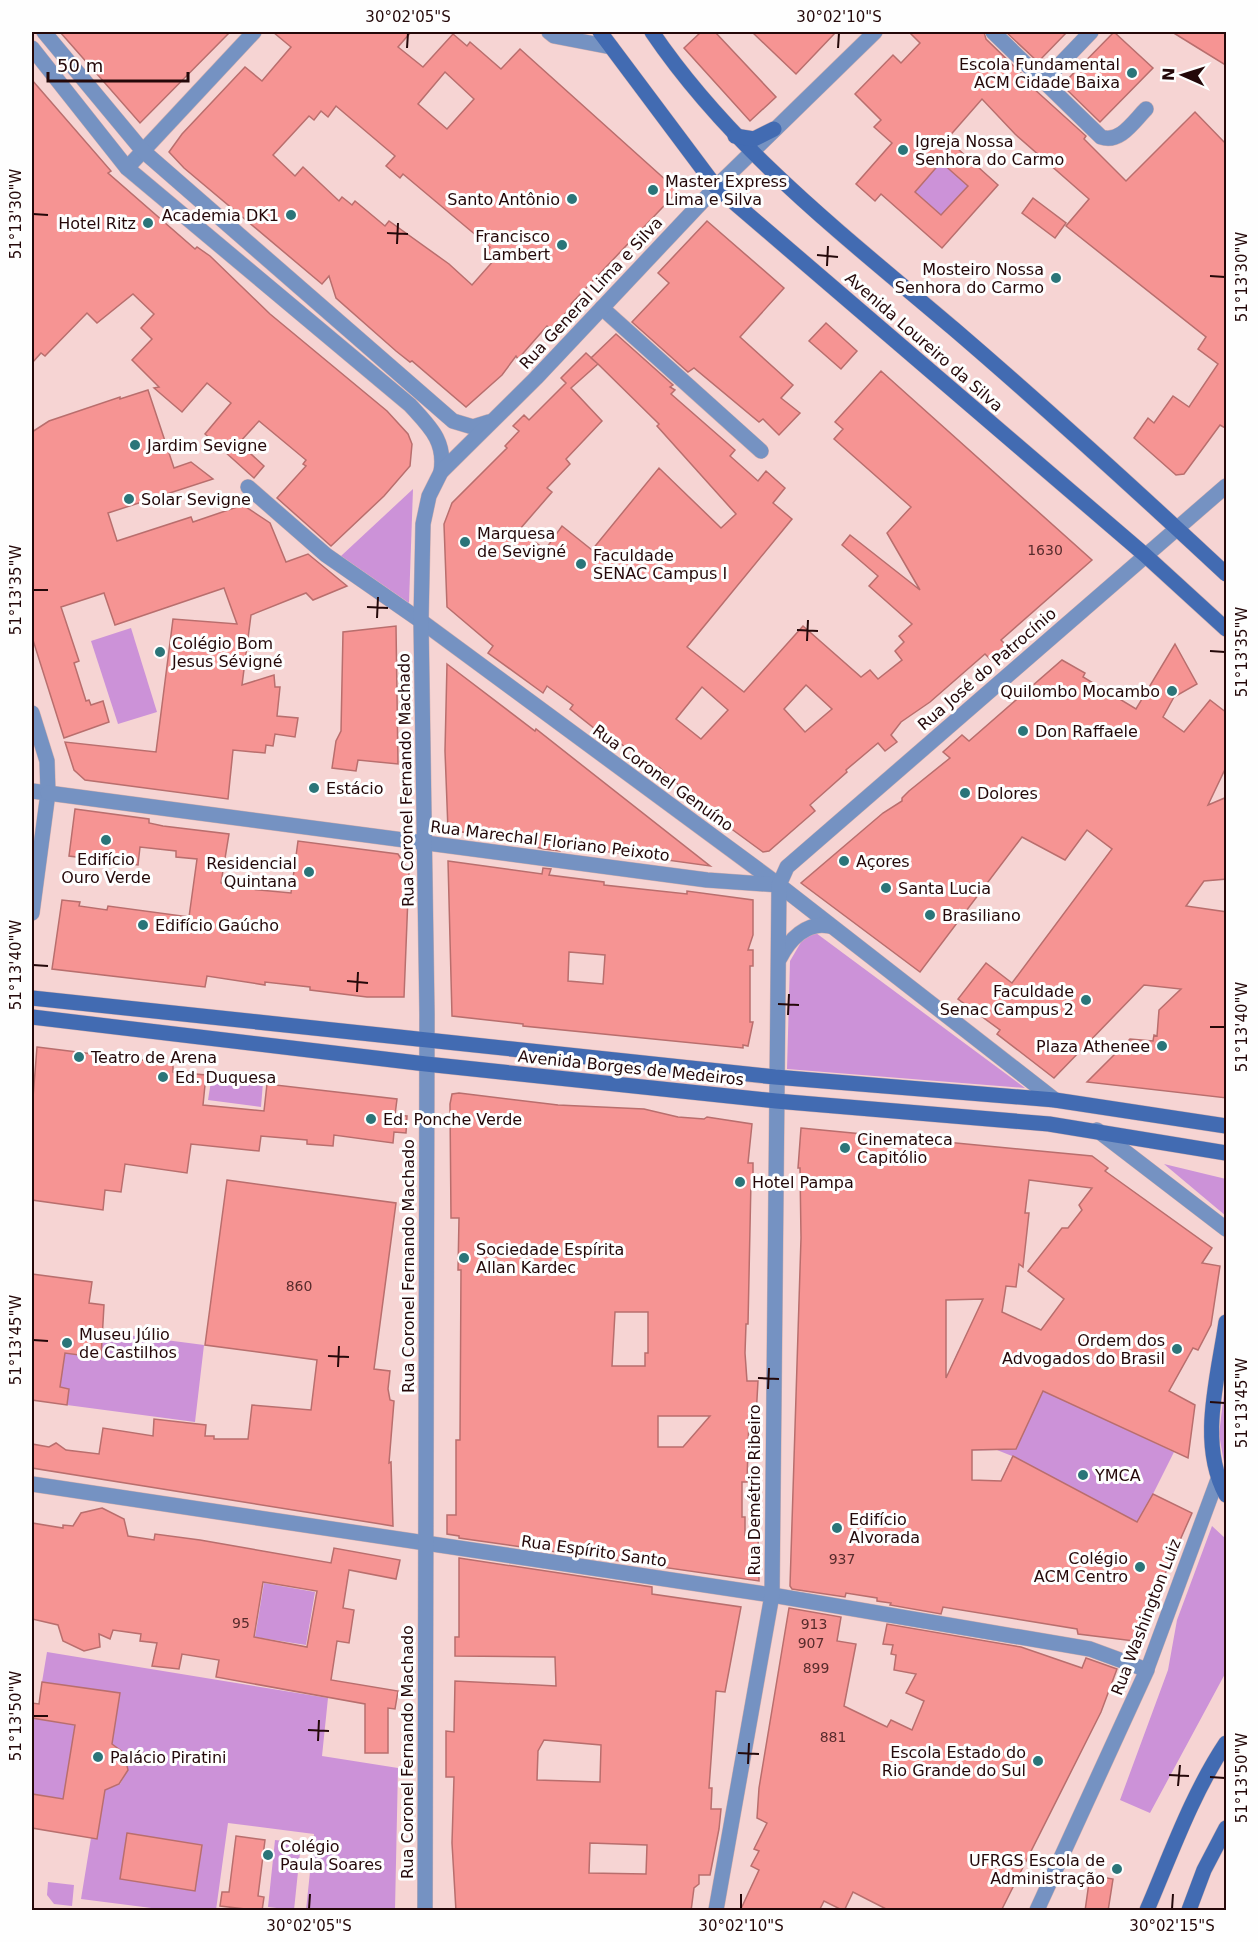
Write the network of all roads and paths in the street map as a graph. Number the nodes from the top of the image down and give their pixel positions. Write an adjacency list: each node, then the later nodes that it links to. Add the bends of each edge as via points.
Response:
1 (44, 32): 15 (street)
2 (254, 32): 15 (street)
3 (549, 32): 9 (street)
4 (600, 32): 9 (main road, Avenida Loureiro da Silva)
5 (652, 32): 14 (main road, Avenida Loureiro da Silva, via 688,82)
6 (875, 32): 13 (street, Rua General Lima e Silva)
7 (993, 32): 11 (street)
8 (1091, 32): 11 (street)
9 (610, 47): 18 (main road, Avenida Loureiro da Silva)
10 (32, 48): 17 (street)
11 (1044, 81): 12 (street, via 1108,140 1116,138)
12 (1146, 109)
13 (774, 129): 14 (main road, via 754,139); 16 (street, Rua General Lima e Silva)
14 (735, 136): 16 (main road, Avenida Loureiro da Silva)
15 (142, 150): 17 (street); 20 (street, via 453,421 473,427)
16 (751, 153): 18 (street, Rua General Lima e Silva); 25 (main road, Avenida Loureiro da Silva)
17 (127, 168): 22 (street, via 410,405 441,444)
18 (716, 187): 19 (street, Rua General Lima e Silva); 26 (main road, Avenida Loureiro da Silva)
19 (602, 308): 20 (street, Rua General Lima e Silva); 21 (street)
20 (494, 419): 22 (street, Rua General Lima e Silva)
21 (761, 451)
22 (441, 472): 28 (street, Rua General Lima e Silva, via 429,496 423,524)
23 (1227, 486): 25 (street, Rua José do Patrocínio)
24 (248, 488): 28 (street, Rua Coronel Genuíno, via 326,555)
25 (1176, 529): 26 (street, Rua José do Patrocínio); 27 (main road, Avenida Loureiro da Silva)
26 (1145, 555): 29 (main road, Avenida Loureiro da Silva); 34 (street, Rua José do Patrocínio, via 788,867)
27 (1227, 574)
28 (421, 621): 33 (street, Rua Coronel Fernando Machado); 34 (street, Rua Coronel Genuíno)
29 (1227, 629)
30 (32, 713): 32 (street, via 47,762)
31 (32, 791): 32 (street, Rua Marechal Floriano Peixoto)
32 (48, 793): 33 (street, Rua Marechal Floriano Peixoto); 35 (street)
33 (425, 843): 34 (street, Rua Marechal Floriano Peixoto, via 707,880); 40 (street, Rua Coronel Fernando Machado)
34 (779, 885): 36 (street, Rua Coronel Genuíno); 37 (street, Rua Demétrio Ribeiro)
35 (32, 913)
36 (829, 926): 37 (street, via 806,929 789,943); 43 (street, Rua Coronel Genuíno)
37 (780, 958): 42 (street, Rua Demétrio Ribeiro)
38 (32, 998): 40 (main road, Avenida Borges de Medeiros)
39 (32, 1017): 41 (main road, Avenida Borges de Medeiros)
40 (427, 1040): 41 (street, Rua Coronel Fernando Machado); 42 (main road, Avenida Borges de Medeiros)
41 (426, 1064): 44 (main road, Avenida Borges de Medeiros); 53 (street, Rua Coronel Fernando Machado)
42 (775, 1077): 43 (main road, Avenida Borges de Medeiros); 44 (street, Rua Demétrio Ribeiro)
43 (1055, 1100): 45 (main road, Avenida Borges de Medeiros)
44 (776, 1101): 46 (main road, Avenida Borges de Medeiros); 54 (street, Rua Demétrio Ribeiro)
45 (1227, 1126)
46 (1097, 1130): 47 (main road, Avenida Borges de Medeiros); 48 (street)
47 (1227, 1154)
48 (1227, 1229)
49 (1227, 1322): 50 (main road, Rua Washington Luiz, via 1211,1430)
50 (1218, 1478): 52 (main road); 55 (street, Rua Washington Luiz)
51 (32, 1484): 53 (street, Rua Espírito Santo)
52 (1227, 1496)
53 (425, 1544): 54 (street, Rua Espírito Santo); 58 (street, Rua Coronel Fernando Machado)
54 (772, 1595): 55 (street, Rua Espírito Santo, via 1090,1649); 59 (street, Rua Demétrio Ribeiro)
55 (1147, 1670): 60 (street, Rua Washington Luiz)
56 (1227, 1743): 61 (main road, via 1186,1818)
57 (1227, 1828): 62 (main road, via 1204,1870)
58 (425, 1911)
59 (716, 1911)
60 (1037, 1911)
61 (1146, 1911)
62 (1189, 1911)

